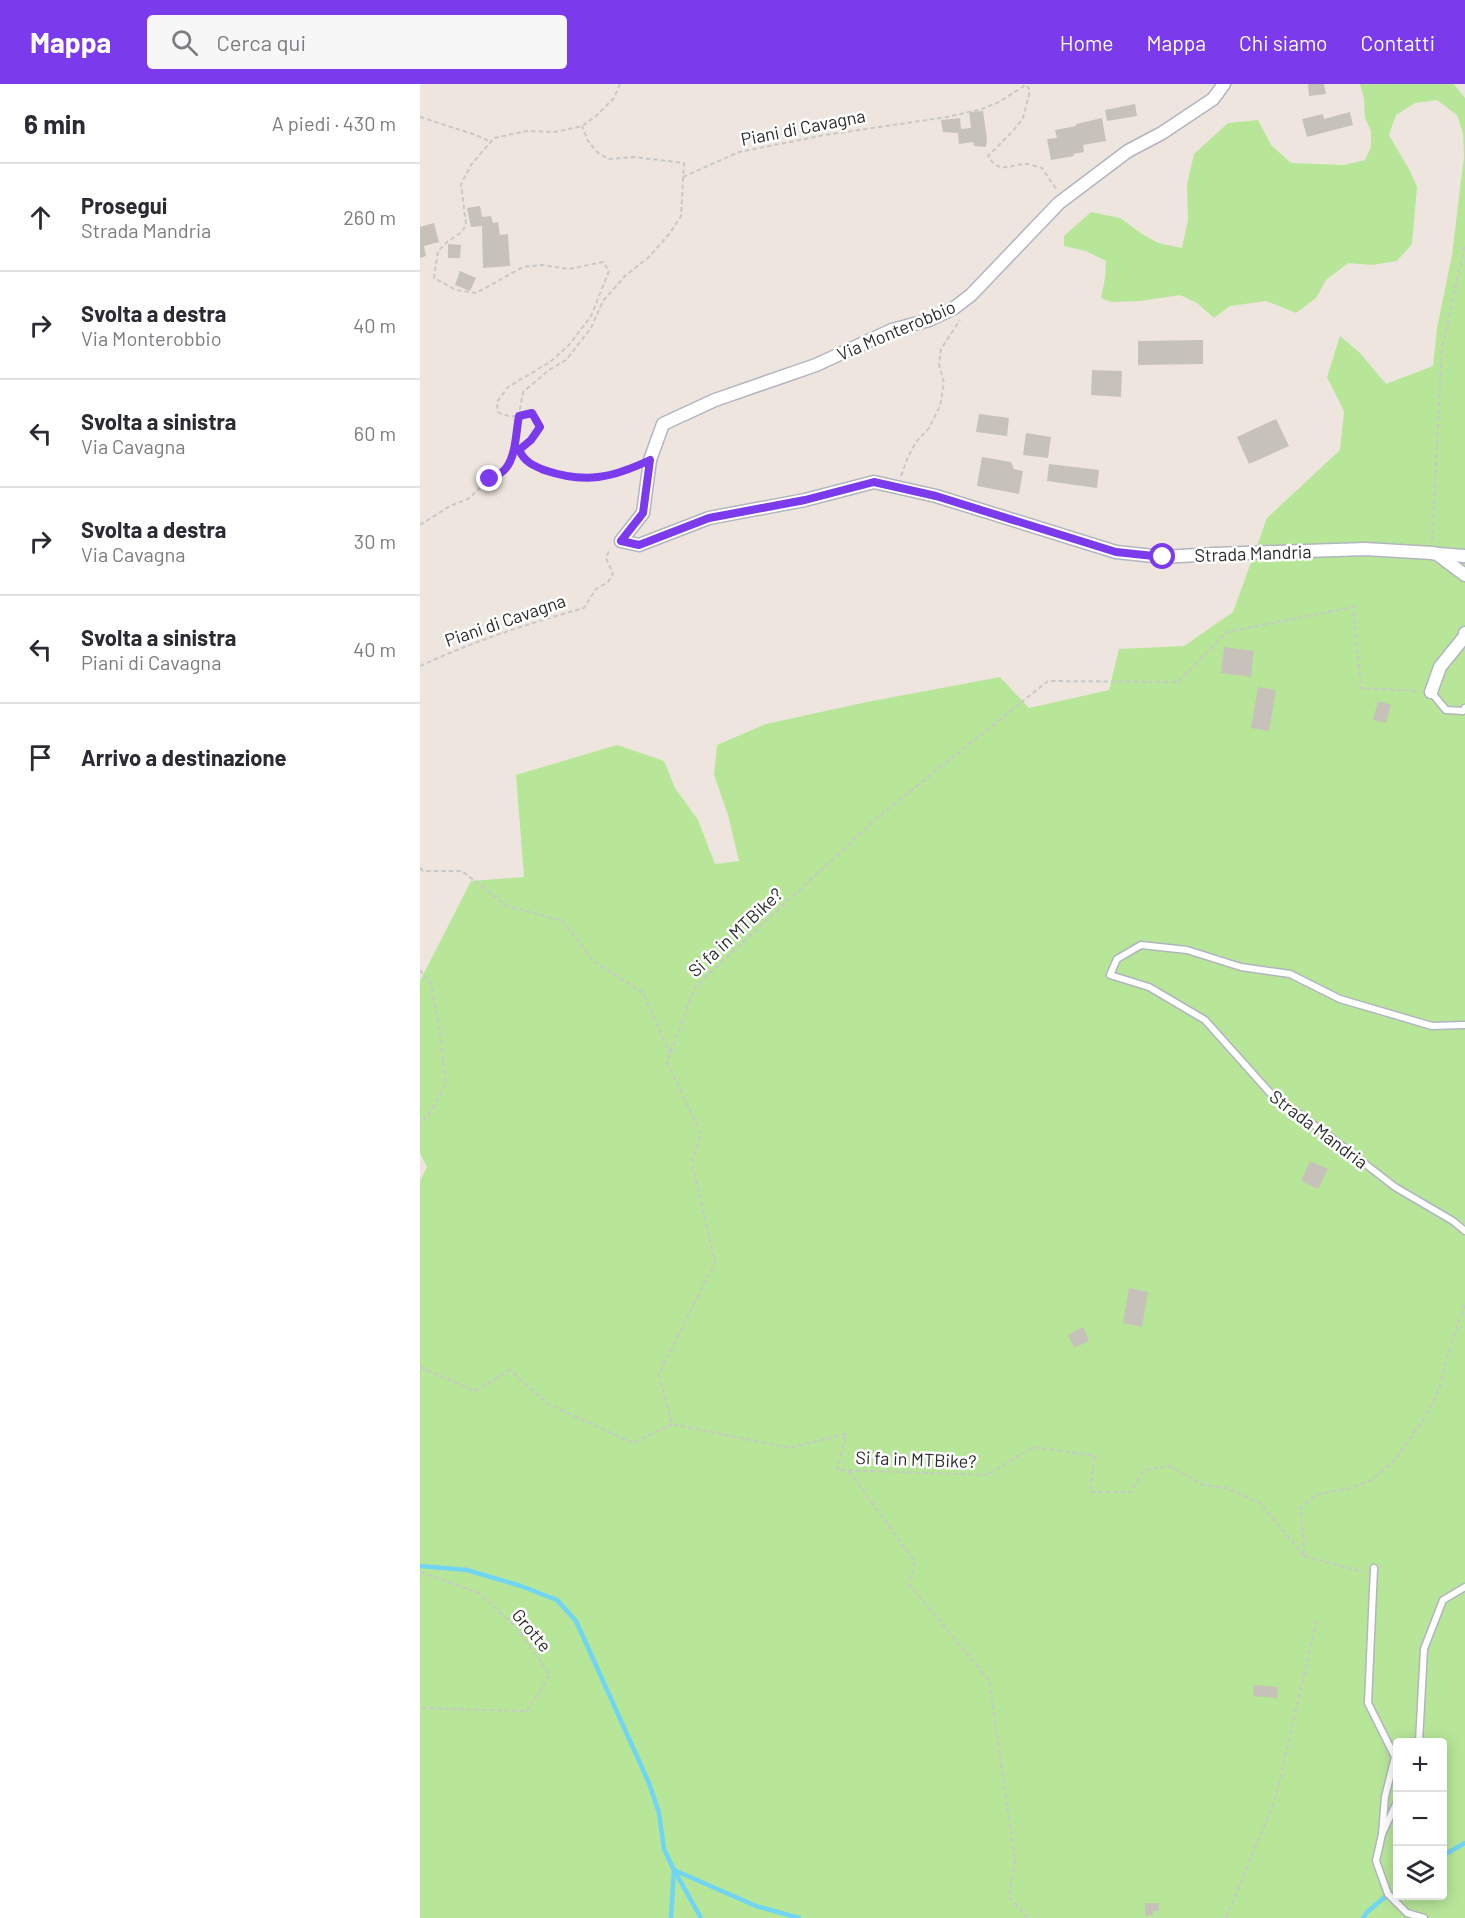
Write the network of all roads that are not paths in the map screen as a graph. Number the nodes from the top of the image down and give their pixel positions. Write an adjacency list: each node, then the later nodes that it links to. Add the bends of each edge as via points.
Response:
1 (1224, 84): 2 (street, Via Monterobbio, via 1213,99 1128,151 1059,203 954,308 892,330 816,365 715,400 663,424 650,460 643,513)
2 (621, 541): 3 (street, Strada Mandria, via 639,545 709,518 874,482 936,496 1116,552 1163,557 1365,549)
3 (1434, 554): 4 (street, Strada Mandria); 5 (street)
4 (1465, 556)
5 (1465, 575)
6 (1465, 633): 7 (street, via 1440,667)
7 (1431, 692): 8 (lane, via 1446,710)
8 (1465, 708)
9 (1465, 1026): 10 (lane, Strada Mandria, via 1432,1026 1341,999 1290,974 1241,968 1187,950 1141,945 1117,959 1110,975 1149,987 1205,1020 1271,1094 1395,1187)
10 (1465, 1232)
11 (1374, 1568): 15 (lane, via 1368,1703 1395,1757 1385,1797)
12 (1465, 1587): 13 (lane, via 1443,1600 1424,1649)
13 (1419, 1738)
14 (1393, 1811): 15 (lane)
15 (1382, 1834): 16 (lane, via 1376,1861 1388,1894 1407,1912)
16 (1424, 1918)

